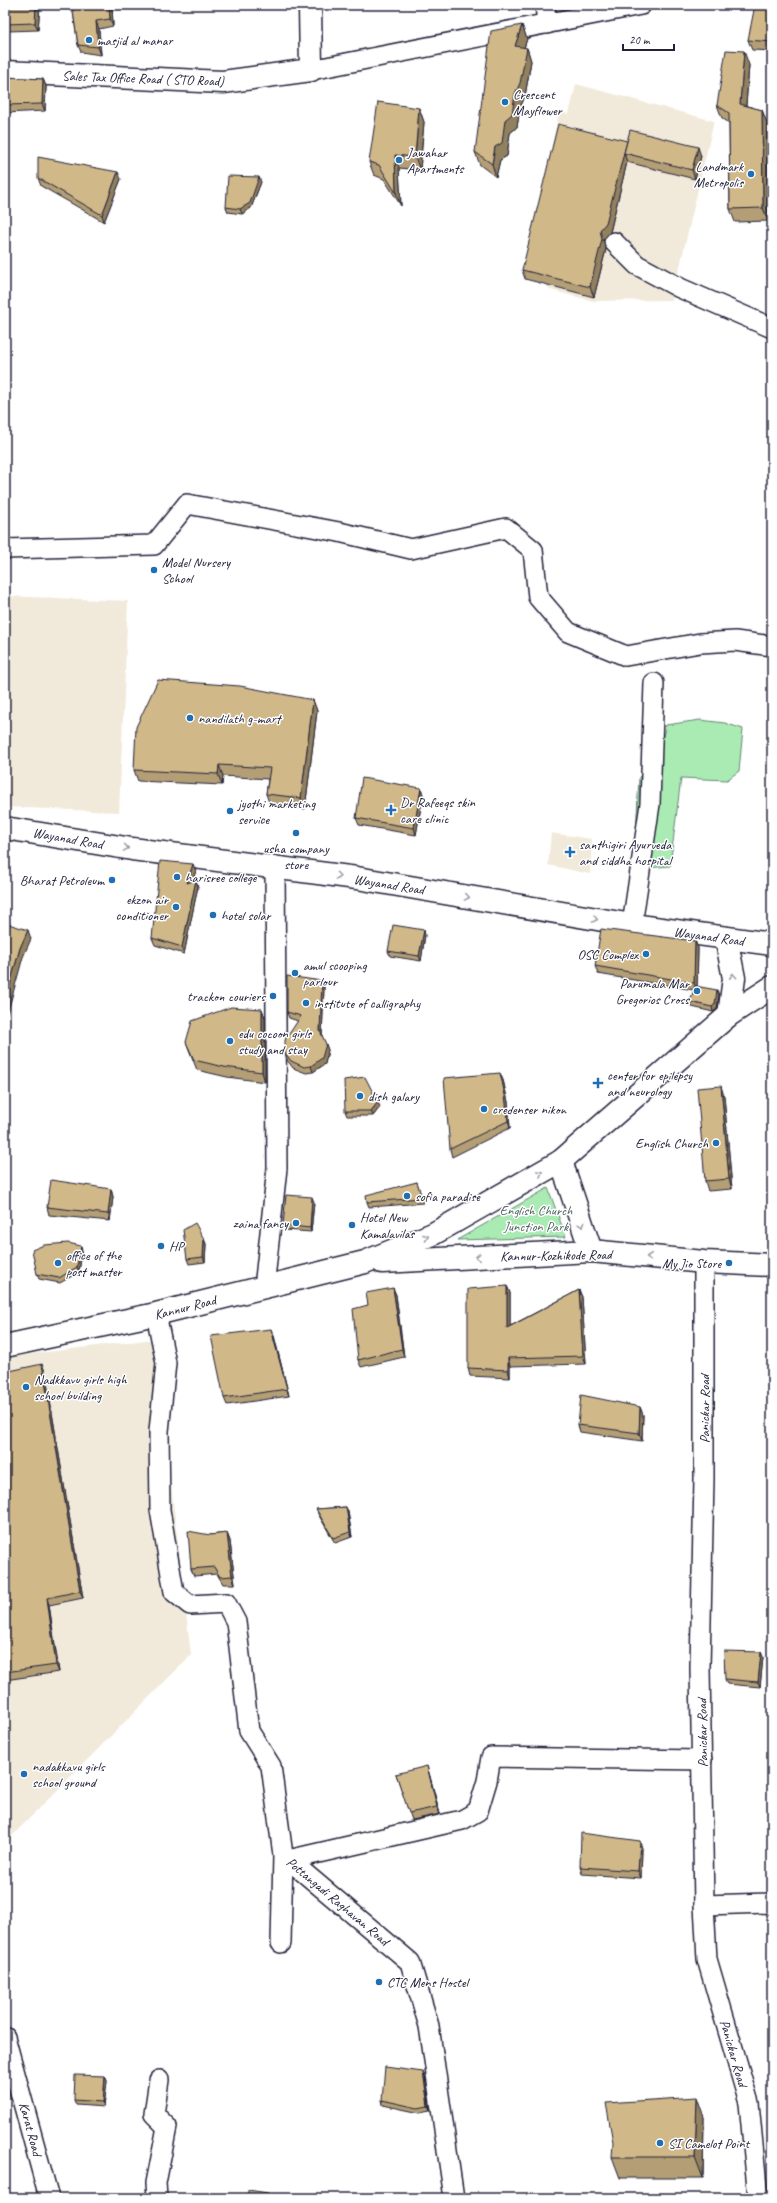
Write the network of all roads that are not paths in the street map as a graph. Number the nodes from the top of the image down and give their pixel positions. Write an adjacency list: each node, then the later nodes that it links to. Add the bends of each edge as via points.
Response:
1 (310, 5): 5 (main road)
2 (544, 5): 4 (street)
3 (641, 5): 4 (street)
4 (547, 24): 5 (street)
5 (311, 70): 6 (main road, Sales Tax Office Road ( STO Road), via 224,82)
6 (5, 72)
7 (614, 242): 8 (street, via 637,265 674,285)
8 (772, 328)
9 (5, 549): 10 (street, via 154,546 187,504 339,532 411,549 506,528 533,550 538,597 568,632 626,656 700,643 735,641)
10 (772, 646)
11 (654, 683): 14 (street, via 650,804)
12 (5, 828): 13 (main road, Wayanad Road, one-way to 13, via 132,849)
13 (275, 867): 14 (main road, Wayanad Road, one-way to 14, via 357,878); 24 (street, via 277,1168)
14 (632, 925): 15 (main road, Wayanad Road)
15 (726, 938): 16 (main road, Wayanad Road); 18 (main road, one-way to 15, via 734,978)
16 (772, 944)
17 (772, 987): 18 (main road)
18 (730, 1015): 19 (main road)
19 (561, 1161): 20 (main road, one-way to 20); 21 (main road, one-way to 19, via 433,1234)
20 (591, 1251): 21 (main road, Kannur-Kozhikode Road, one-way to 21); 22 (main road, Kannur-Kozhikode Road, one-way to 20)
21 (364, 1262): 24 (main road, Kannur Road)
22 (704, 1262): 23 (main road, Kannur-Kozhikode Road); 27 (street, Panickar Road, via 704,1479 700,1668)
23 (772, 1264)
24 (264, 1288): 25 (main road, Kannur Road)
25 (156, 1314): 26 (main road, Kannur Road); 28 (street, Pottangadi Raghavan Road, via 166,1363 159,1431 160,1510 174,1592 190,1605 226,1603 236,1622 249,1731 271,1766)
26 (5, 1346)
27 (702, 1760): 28 (street, via 491,1757 478,1811 462,1820); 30 (street, Panickar Road)
28 (286, 1857): 31 (street); 36 (street, Pottangadi Raghavan Road, via 410,1962 428,2026)
29 (772, 1903): 30 (street)
30 (704, 1905): 37 (street, Panickar Road, via 707,1959 749,2103)
31 (281, 1943)
32 (5, 2037): 34 (street, Karat Road)
33 (159, 2080): 35 (street, via 154,2114 167,2127 156,2183)
34 (50, 2198)
35 (157, 2198)
36 (454, 2198)
37 (758, 2198)

